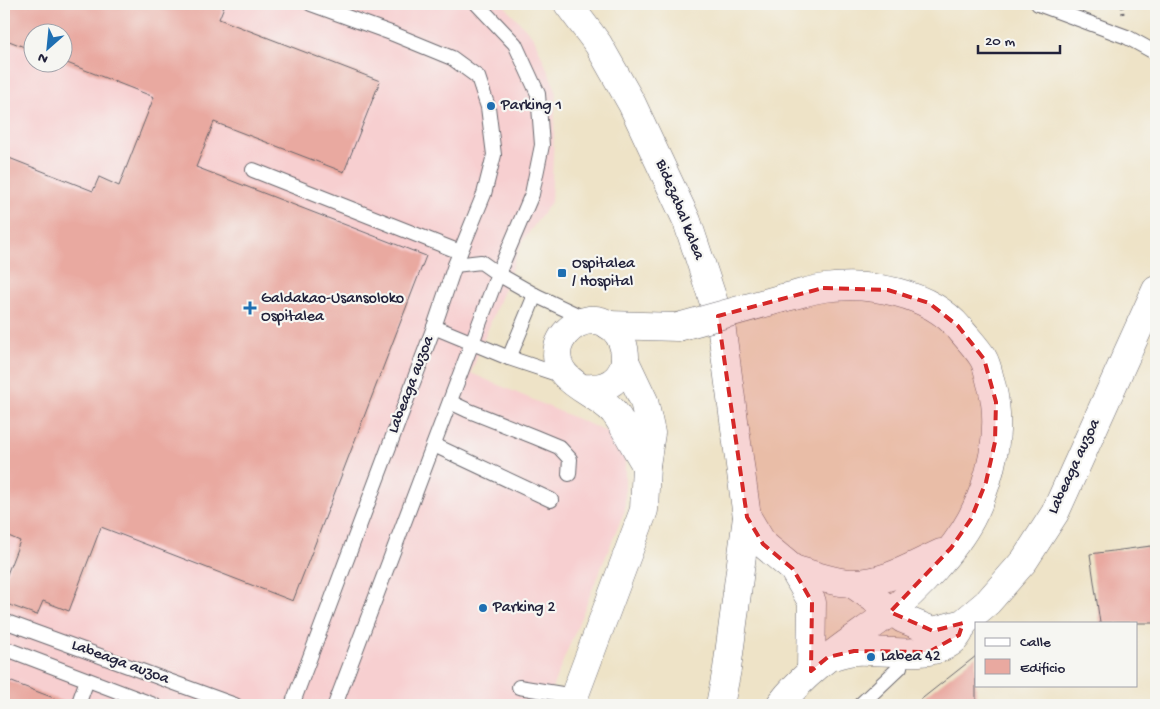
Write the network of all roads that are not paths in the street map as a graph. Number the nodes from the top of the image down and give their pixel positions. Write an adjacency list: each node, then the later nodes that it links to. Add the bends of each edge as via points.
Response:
1 (311, 4): 7 (lane, via 452,58 478,78 488,107 494,155 484,194)
2 (477, 4): 8 (lane, via 515,44 538,94 542,145 532,194)
3 (568, 4): 23 (main road, Bidezabal kalea, via 598,44 632,104 687,221 721,324)
4 (1038, 4): 5 (lane, via 1127,37)
5 (1156, 53)
6 (253, 170): 7 (lane)
7 (458, 258): 8 (lane, via 481,262); 12 (lane)
8 (498, 274): 10 (lane); 14 (lane)
9 (1156, 290): 29 (main road, Labeaga auzoa, via 1055,513 1024,561 988,602)
10 (535, 295): 11 (lane); 15 (lane)
11 (599, 323): 13 (main road); 16 (main road, via 615,330 624,344); 17 (main road, via 578,323 560,342 557,358 560,369)
12 (434, 327): 14 (lane, Labeaga auzoa); 40 (lane, Labeaga auzoa)
13 (678, 327): 16 (main road); 24 (main road, bridge, via 823,288 860,287 888,290 929,303 958,326 984,359 996,402 995,442 986,482 971,519)
14 (472, 342): 15 (lane, Labeaga auzoa); 18 (lane)
15 (509, 358): 17 (lane, Labeaga auzoa)
16 (625, 361): 17 (main road, via 614,380 605,386 594,389); 20 (main road, via 644,401 651,433)
17 (574, 383): 20 (main road, via 613,412)
18 (450, 402): 19 (lane); 21 (lane, via 559,447 570,459)
19 (434, 444): 22 (lane); 41 (lane)
20 (646, 465): 36 (main road, via 644,510)
21 (569, 474)
22 (551, 500)
23 (746, 517): 25 (main road, Labeaga auzoa, via 763,544); 33 (main road)
24 (951, 548): 26 (main road, Labeaga auzoa, via 894,574); 27 (main road)
25 (793, 569): 26 (main road, Labeaga auzoa); 32 (main road, Labeaga auzoa, via 812,602)
26 (853, 584): 27 (main road, Labeaga auzoa)
27 (896, 615): 29 (main road, Labeaga auzoa, via 934,631); 31 (main road); 32 (main road)
28 (4, 621): 39 (lane, Labeaga auzoa)
29 (963, 623): 31 (main road, Labeaga auzoa, via 958,635 947,644 929,652)
30 (4, 648): 34 (lane, Labeaga auzoa)
31 (902, 653): 32 (main road, Labeaga auzoa, via 854,651); 45 (lane, via 900,667)
32 (819, 664): 44 (main road)
33 (728, 669): 42 (main road); 43 (main road)
34 (87, 680): 37 (lane, Labeaga auzoa); 38 (lane, Labeaga auzoa)
35 (519, 687): 36 (lane)
36 (573, 701)
37 (78, 705)
38 (154, 705)
39 (235, 705)
40 (292, 705)
41 (336, 705)
42 (712, 705)
43 (720, 705)
44 (780, 705)
45 (860, 705)

